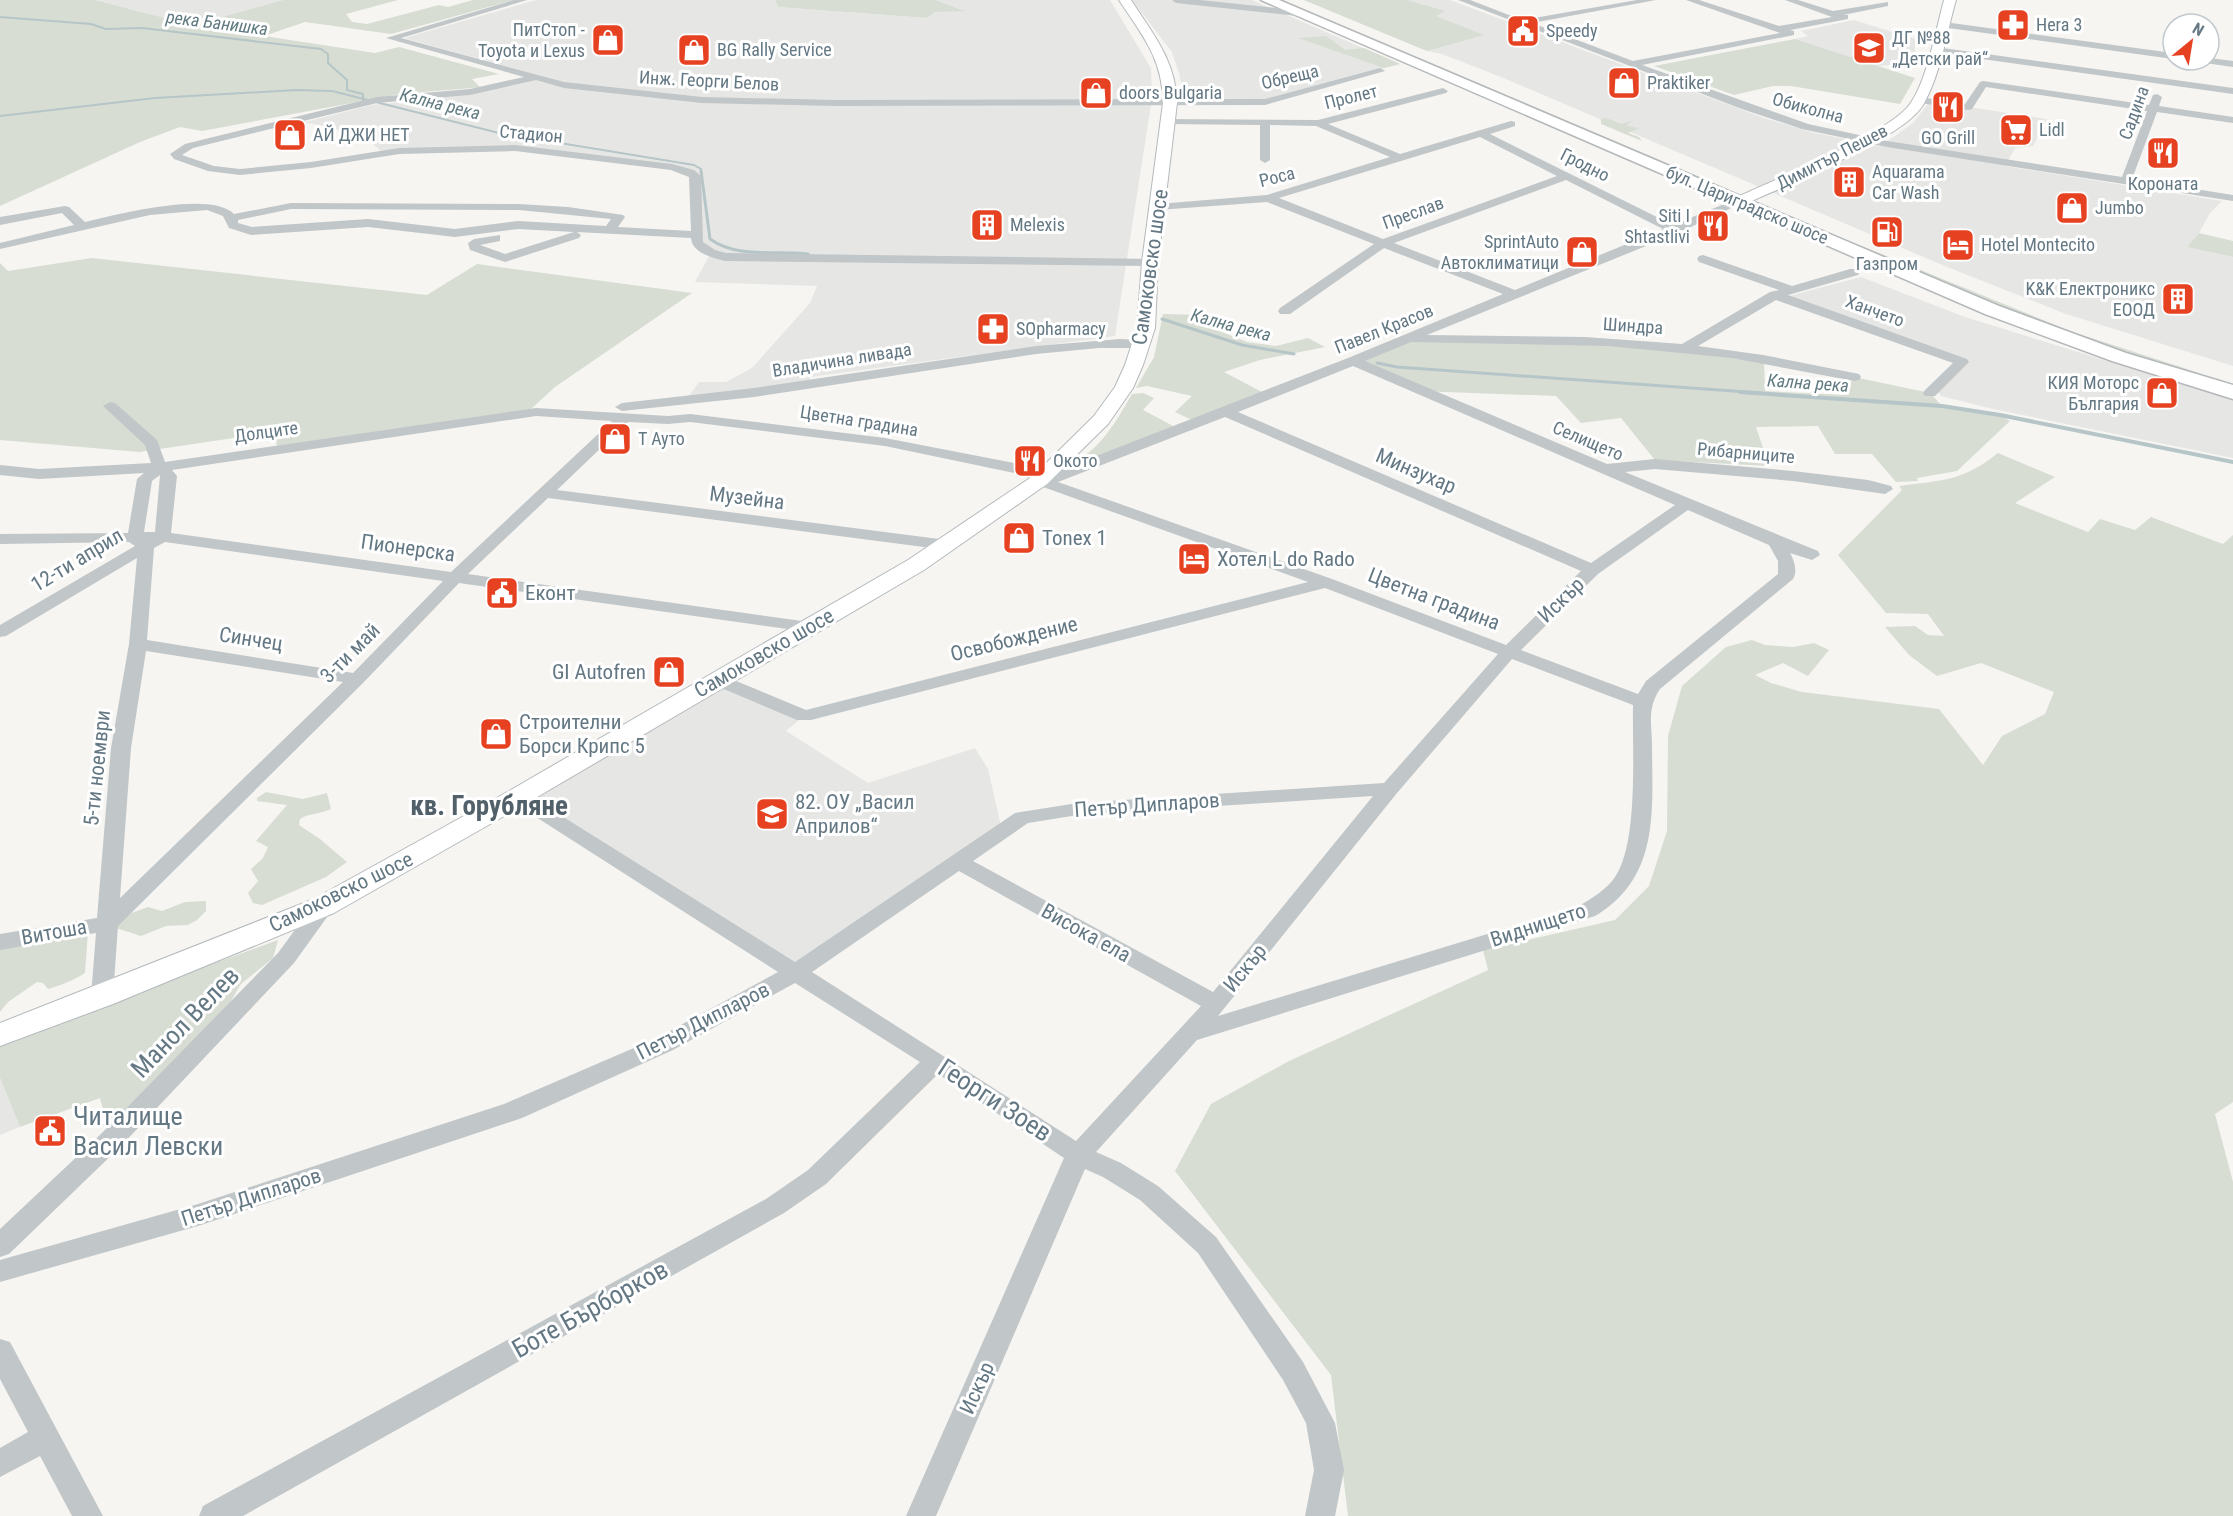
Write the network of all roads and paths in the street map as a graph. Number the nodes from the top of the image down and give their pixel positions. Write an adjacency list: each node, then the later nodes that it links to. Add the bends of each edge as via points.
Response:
1 (523, 0): 24 (street, Инж. Георги Белов, via 398,34 392,39)
2 (1125, 0): 28 (main road, Самоковско шосе, via 1165,60)
3 (1176, 0): 11 (street)
4 (1268, 0): 11 (highway, бул. Цариградско шосе)
5 (1462, 0): 13 (street, Обиколна)
6 (1652, 0): 13 (street)
7 (1690, 0): 15 (street)
8 (1790, 0): 12 (street)
9 (1950, 0): 14 (main road, Димитър Пешев)
10 (1885, 4): 12 (street)
11 (1293, 6): 42 (highway, бул. Цариградско шосе)
12 (1833, 14): 15 (street, via 1845,17)
13 (1521, 22): 18 (street, Обиколна)
14 (1944, 25): 16 (street); 17 (main road, Димитър Пешев)
15 (1780, 29): 18 (street, via 1791,33)
16 (2005, 46): 17 (street); 19 (street); 20 (street)
17 (1935, 51): 27 (main road, Димитър Пешев)
18 (1632, 64): 36 (street, Обиколна, via 1778,119)
19 (2161, 65)
20 (2161, 65)
21 (1380, 71): 28 (street, Обреща, via 1265,102)
22 (2167, 72): 29 (street, Садина)
23 (2184, 72): 26 (street)
24 (534, 78): 28 (street, Инж. Георги Белов, via 618,93 702,100); 57 (street, Стадион, via 470,92 371,102 189,146 175,154 212,169 232,171 311,165 399,151 515,148 672,167 695,176)
25 (1443, 91): 33 (street, Пролет)
26 (2233, 91)
27 (1920, 100): 29 (street, via 1968,107 1983,84); 36 (main road, Димитър Пешев, via 1903,120)
28 (1170, 102): 31 (main road, Самоковско шосе)
29 (2153, 108): 30 (street); 40 (street, Садина)
30 (2233, 120)
31 (1167, 121): 32 (street, Пролет); 44 (main road, Самоковско шосе)
32 (1265, 122): 33 (street, Пролет); 38 (street)
33 (1318, 123): 37 (street)
34 (1511, 124): 35 (street, Роса)
35 (1480, 133): 37 (street, Роса); 39 (street, Гродно)
36 (1869, 141): 40 (street, Обиколна); 42 (main road, Димитър Пешев)
37 (1400, 158): 41 (street, Роса)
38 (1264, 160)
39 (1568, 177): 53 (street, Гродно); 58 (street, Преслав)
40 (2126, 181): 43 (street, Обиколна)
41 (1268, 198): 44 (street, Роса); 58 (street)
42 (1746, 198): 53 (street, Павел Красов); 73 (highway, бул. Цариградско шосе, via 2100,338); 74 (highway, бул. Цариградско шосе, via 2024,323)
43 (2233, 198)
44 (1158, 207): 62 (main road, Самоковско шосе)
45 (568, 210): 47 (street, via 291,206); 49 (street); 54 (street, via 619,218)
46 (74, 217): 48 (street, via 61,209); 50 (street); 55 (street)
47 (231, 219): 49 (street, via 233,225 251,231 368,223 455,233); 50 (street, via 222,210 200,206 170,208)
48 (0, 220)
49 (519, 225): 51 (street)
50 (84, 228): 60 (street)
51 (540, 228): 52 (street); 52 (street, via 474,243 474,247 505,258)
52 (592, 230): 54 (street)
53 (1674, 230): 65 (street, Павел Красов)
54 (609, 231): 56 (street)
55 (0, 232)
56 (655, 233): 57 (street); 59 (street)
57 (696, 235): 62 (street, via 697,243 711,253 741,259)
58 (1383, 243): 65 (street); 67 (street, Преслав)
59 (630, 244)
60 (3, 246)
61 (1703, 259): 64 (street)
62 (1150, 262): 69 (main road, Самоковско шосе, via 1146,328)
63 (1854, 272): 64 (street)
64 (1792, 290): 66 (street)
65 (1514, 294): 68 (street, Павел Красов)
66 (1775, 295): 70 (street); 75 (street, Ханчето, via 1962,362)
67 (1285, 311)
68 (1408, 339): 70 (street, Шиндра, via 1609,342); 71 (street, Павел Красов)
69 (1141, 345): 76 (street, Владичина ливада, via 1035,350); 85 (main road, Самоковско шосе, via 1124,388 1107,412)
70 (1684, 348): 72 (street, Шиндра)
71 (1353, 361): 78 (street, Павел Красов); 83 (street, Селището)
72 (1854, 377)
73 (2233, 379)
74 (2233, 392)
75 (1930, 393)
76 (684, 403): 79 (street, Владичина ливада); 81 (street)
77 (110, 406): 82 (street, via 152,443)
78 (1223, 411): 85 (street, Павел Красов, via 1080,470); 94 (street, Минзухар)
79 (542, 412): 80 (street, Цветна градина); 82 (street, Долците)
80 (625, 417): 81 (street, Цветна градина); 87 (street, 3-ти май)
81 (668, 420): 85 (street, Цветна градина, via 682,427 871,450)
82 (160, 467): 84 (street, Долците, via 39,474); 90 (street, 5-ти ноември, via 169,476); 90 (street, 5-ти ноември, via 145,479)
83 (1604, 469): 86 (street, Рибарниците, via 1655,464); 88 (street, Селището)
84 (0, 470)
85 (1040, 480): 92 (main road, Самоковско шосе); 96 (street, Цветна градина)
86 (1885, 489)
87 (543, 494): 92 (street, Музейна); 95 (street, 3-ти май)
88 (1687, 504): 91 (street, Селището); 94 (street, Искър)
89 (0, 539): 90 (street, Пионерска)
90 (148, 540): 95 (street, Пионерска); 98 (street, 12-ти април); 99 (street, 5-ти ноември)
91 (1776, 542): 93 (street, Селището); 103 (street, via 1786,561 1787,575 1653,685)
92 (947, 545): 97 (main road, Самоковско шосе)
93 (1812, 555)
94 (1592, 570): 100 (street, Искър)
95 (456, 577): 97 (street, Пионерска); 101 (street, 3-ти май)
96 (1326, 583): 100 (street, Цветна градина); 102 (street, Освобождение, via 804,716)
97 (809, 627): 102 (main road, Самоковско шосе)
98 (0, 632)
99 (138, 644): 101 (street, Синчец); 108 (street, 5-ти ноември, via 121,748)
100 (1509, 651): 103 (street, Цветна градина); 104 (street, Искър)
101 (357, 679): 108 (street, 3-ти май)
102 (718, 680): 105 (main road, Самоковско шосе)
103 (1642, 702): 113 (street, Виднището, via 1638,845 1628,874 1603,901 1587,911)
104 (1390, 789): 106 (street, Петър Дипларов, via 1067,810 1022,818); 112 (street, Искър)
105 (518, 797): 107 (main road, Самоковско шосе); 110 (street, Георги Зоев)
106 (957, 861): 110 (street, Петър Дипларов); 112 (street, Висока ела)
107 (324, 906): 111 (main road, Самоковско шосе); 117 (street, Манол Велев, via 286,958 111,1140)
108 (108, 923): 109 (street, Витоша); 111 (street, 5-ти ноември)
109 (0, 942)
110 (796, 972): 115 (street, Георги Зоев); 118 (street, Петър Дипларов, via 665,1044 513,1111 198,1215)
111 (102, 996): 114 (main road, Самоковско шосе)
112 (1216, 1004): 113 (street, Искър)
113 (1188, 1034): 116 (street, Искър)
114 (0, 1035)
115 (936, 1061): 116 (street, Георги Зоев); 123 (street, Боте Бърборков, via 817,1178 775,1206)
116 (1078, 1155): 124 (street, Искър); 125 (street, Георги Зоев, via 1149,1193 1207,1245 1293,1371 1320,1423 1326,1448 1329,1470)
117 (0, 1246)
118 (0, 1271)
119 (0, 1351): 120 (street)
120 (46, 1437): 121 (street); 122 (street)
121 (0, 1463)
122 (88, 1516)
123 (214, 1516)
124 (921, 1516)
125 (1320, 1516)

